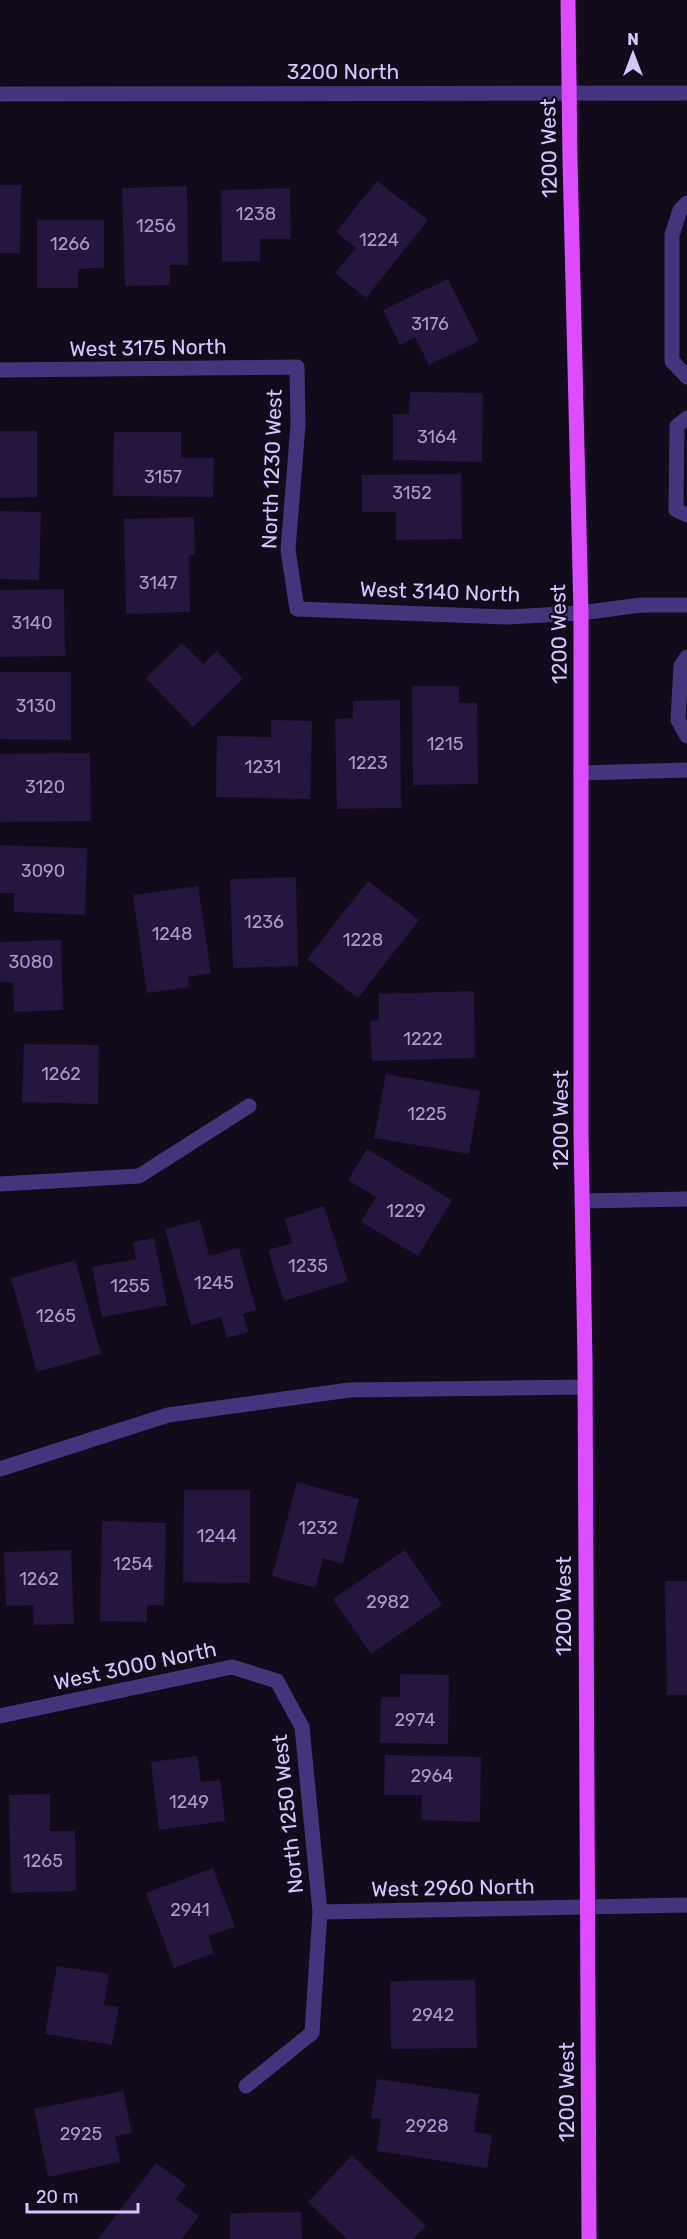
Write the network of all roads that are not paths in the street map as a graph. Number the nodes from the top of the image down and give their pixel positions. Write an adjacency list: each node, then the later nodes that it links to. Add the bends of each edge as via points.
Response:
1 (568, 0): 2 (main road, 1200 West)
2 (570, 93): 3 (street, 3200 North); 4 (street, 3200 North); 13 (main road, 1200 West)
3 (687, 93)
4 (0, 94)
5 (687, 203): 8 (street, via 680,210 672,236 672,361)
6 (297, 367): 7 (street, West 3175 North); 12 (street, North 1230 West, via 298,425 288,550)
7 (0, 370)
8 (687, 377)
9 (687, 418): 10 (street, via 677,426 676,510)
10 (687, 515)
11 (687, 604): 13 (street, West 3140 North, via 641,605)
12 (297, 609): 13 (street, West 3140 North, via 506,616)
13 (581, 614): 17 (main road, 1200 West)
14 (687, 657): 15 (street, via 681,666 678,720)
15 (687, 736)
16 (687, 770): 17 (street)
17 (581, 773): 21 (main road, 1200 West)
18 (249, 1106): 19 (street, via 139,1176)
19 (0, 1184)
20 (687, 1198): 21 (street)
21 (582, 1201): 22 (main road, 1200 West)
22 (585, 1387): 23 (street, via 349,1390 180,1413); 27 (main road, 1200 West)
23 (0, 1469)
24 (277, 1681): 25 (street, West 3000 North, via 232,1667); 28 (street, North 1250 West, via 302,1727)
25 (0, 1716)
26 (687, 1905): 27 (street, West 2960 North)
27 (587, 1907): 28 (street, West 2960 North); 30 (main road, 1200 West)
28 (320, 1912): 29 (street, North 1250 West, via 312,2033)
29 (246, 2086)
30 (589, 2239)

